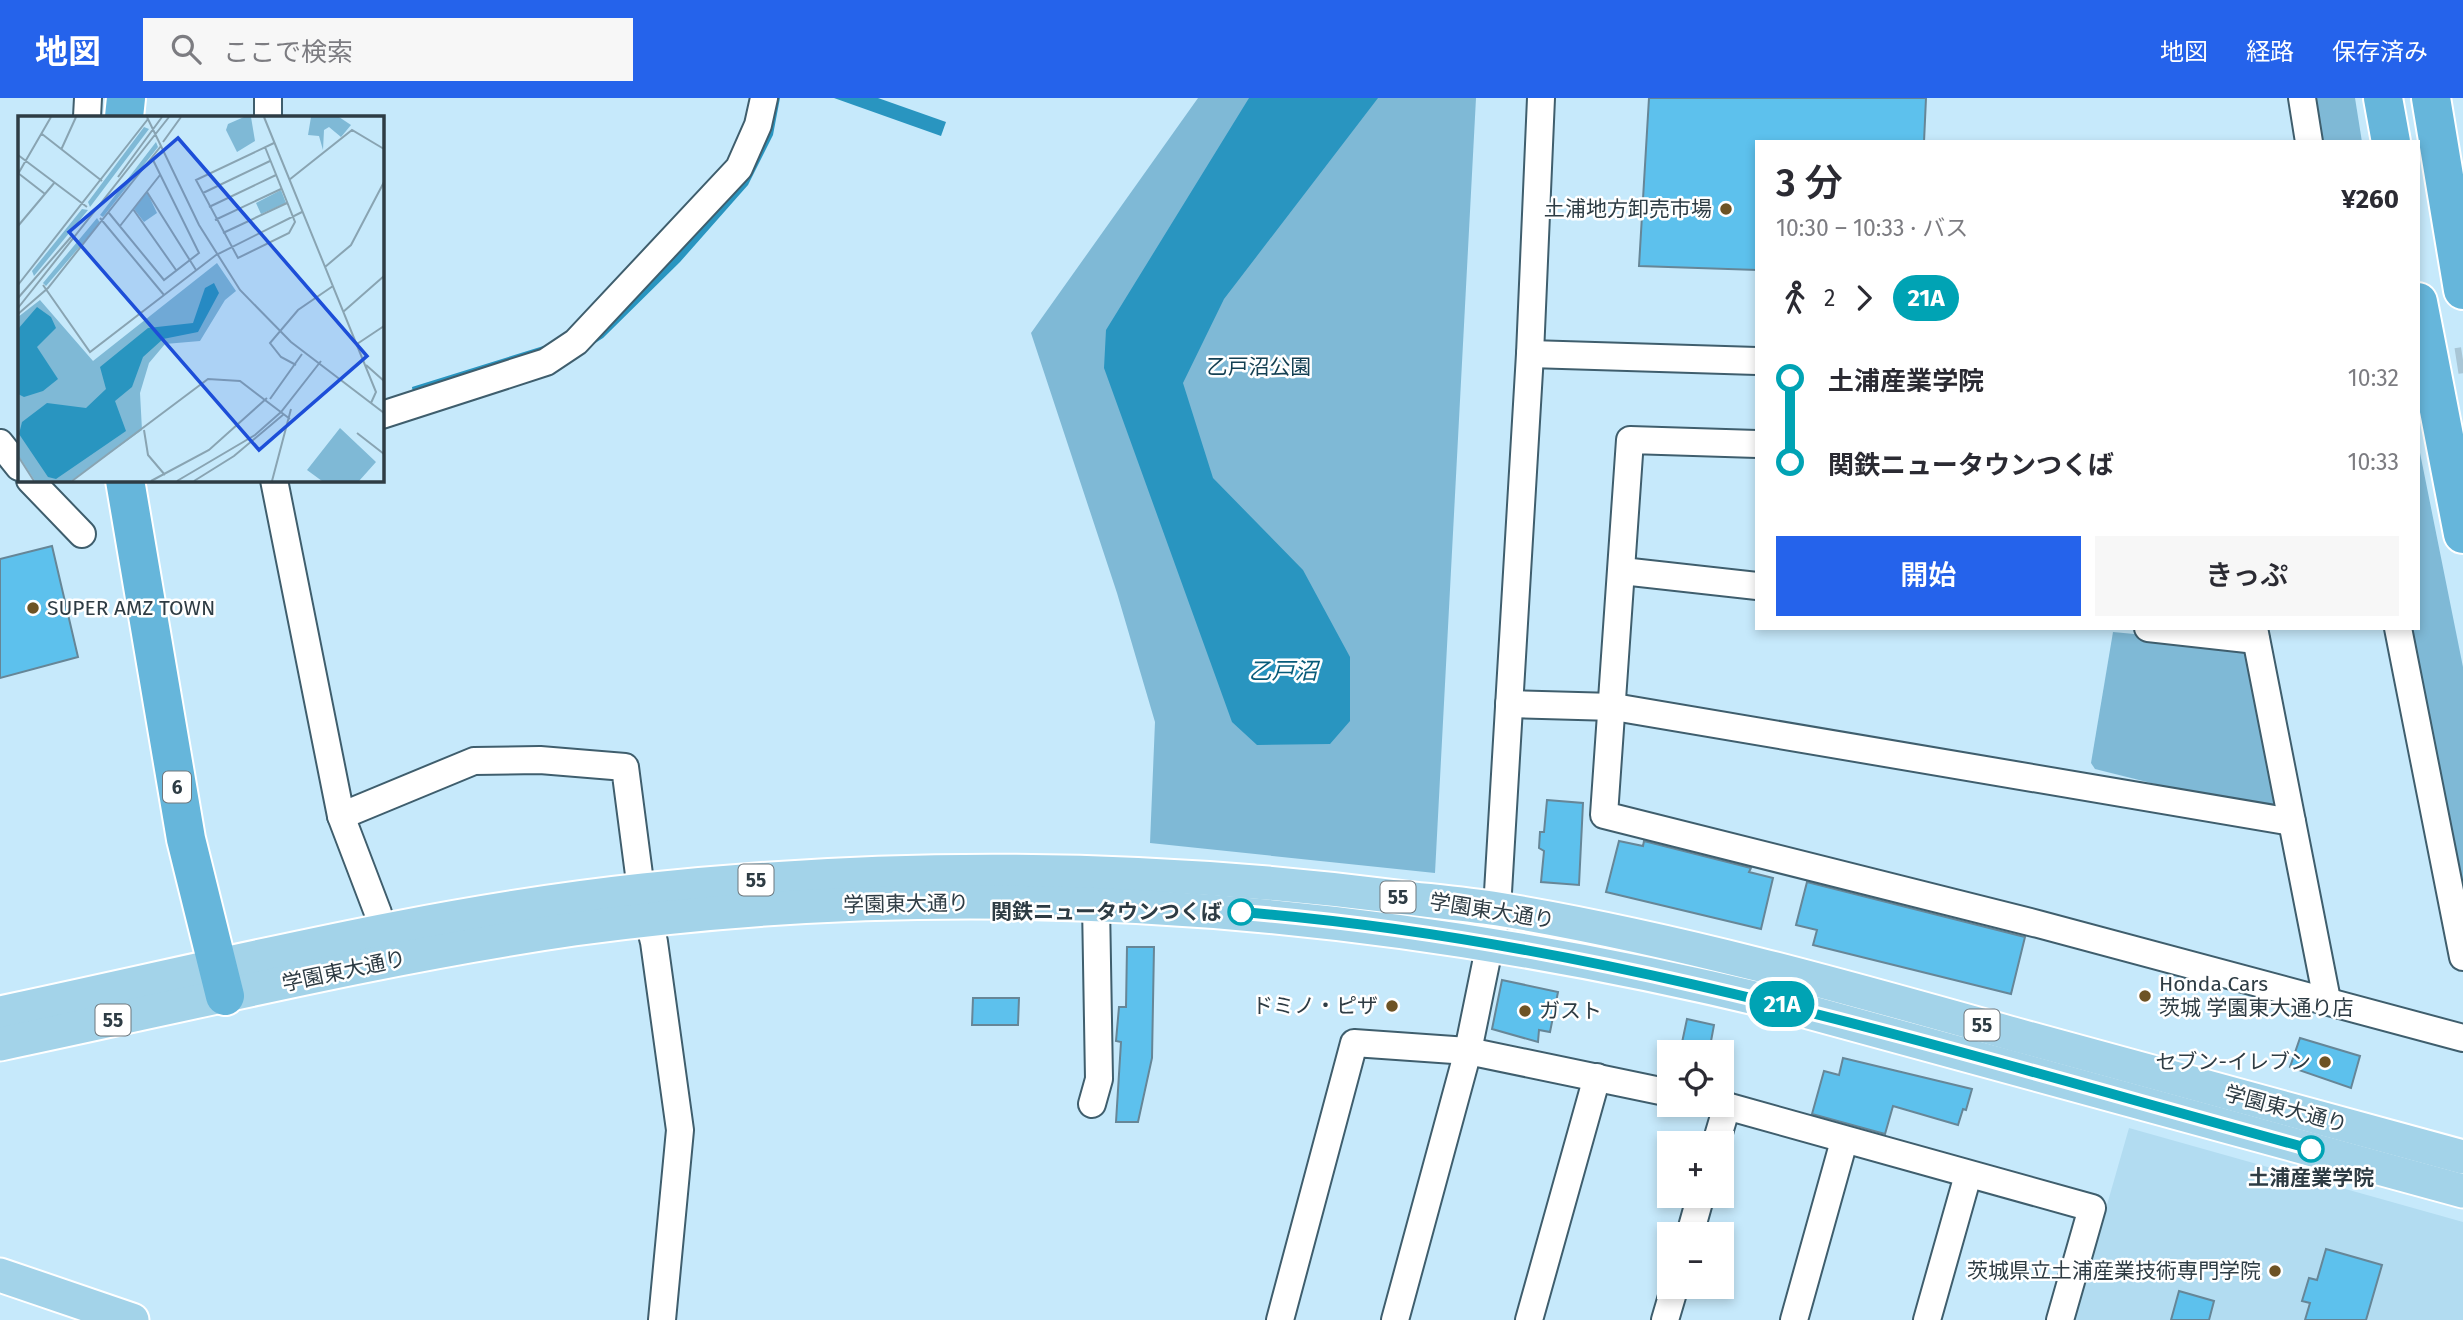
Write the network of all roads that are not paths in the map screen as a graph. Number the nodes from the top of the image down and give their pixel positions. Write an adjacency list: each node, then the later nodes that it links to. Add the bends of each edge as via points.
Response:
1 (88, 98): 9 (street)
2 (126, 98): 10 (highway)
3 (268, 98): 11 (street)
4 (764, 98): 18 (street, via 739,168 576,342 546,362)
5 (1541, 98): 16 (street)
6 (2302, 98): 12 (street)
7 (2383, 98): 13 (highway)
8 (2431, 98): 14 (highway)
9 (87, 116)
10 (124, 116)
11 (268, 116)
12 (2309, 140)
13 (2391, 140)
14 (2463, 290)
15 (2420, 312): 26 (highway)
16 (1530, 354): 17 (street); 32 (street)
17 (1755, 361)
18 (383, 415)
19 (0, 443): 21 (street)
20 (1755, 444): 27 (street, via 1630,440)
21 (18, 466)
22 (31, 481): 25 (street)
23 (125, 481): 43 (highway, 6, via 186,839)
24 (274, 481): 34 (street)
25 (82, 534)
26 (2463, 534)
27 (1622, 572): 28 (street); 33 (street)
28 (1755, 586)
29 (2184, 630): 31 (street)
30 (2398, 630): 42 (street)
31 (2255, 634): 35 (street)
32 (1509, 704): 33 (street); 38 (street)
33 (1614, 707): 35 (street); 44 (street, via 1604,815)
34 (341, 817): 36 (street, via 474,761 540,760 625,767); 39 (street)
35 (2292, 822): 44 (street)
36 (640, 890): 38 (main road, 学園東大通り / 55, via 815,875 981,870 1300,885); 40 (street); 43 (main road, 学園東大通り / 55, via 386,931)
37 (1096, 904): 40 (main road, 学園東大通り / 55, via 820,905); 41 (main road, 学園東大通り / 55, via 1294,916); 51 (street, via 1099,1079)
38 (1497, 909): 41 (street); 54 (main road, 学園東大通り / 55, via 1785,970)
39 (378, 913)
40 (651, 921): 43 (main road, 学園東大通り / 55); 60 (street, via 680,1130)
41 (1492, 943): 48 (street); 56 (main road, 学園東大通り / 55, via 1772,1002)
42 (2463, 957)
43 (221, 981): 45 (main road, 学園東大通り / 55); 47 (main road, 学園東大通り / 55)
44 (2327, 1000): 46 (street)
45 (0, 1013)
46 (2463, 1038)
47 (0, 1044)
48 (1468, 1051): 49 (street); 61 (street, via 1354,1043); 62 (street)
49 (1597, 1077): 50 (street); 63 (street)
50 (1657, 1090)
51 (1092, 1104)
52 (1734, 1108): 53 (street)
53 (1844, 1141): 55 (street); 65 (street)
54 (2463, 1157)
55 (1968, 1175): 66 (street); 67 (street, via 2092,1208)
56 (2463, 1191)
57 (0, 1275): 59 (main road)
58 (1671, 1299): 64 (street)
59 (132, 1320)
60 (662, 1320)
61 (1280, 1320)
62 (1395, 1320)
63 (1529, 1320)
64 (1665, 1320)
65 (1794, 1320)
66 (1927, 1320)
67 (2060, 1320)

